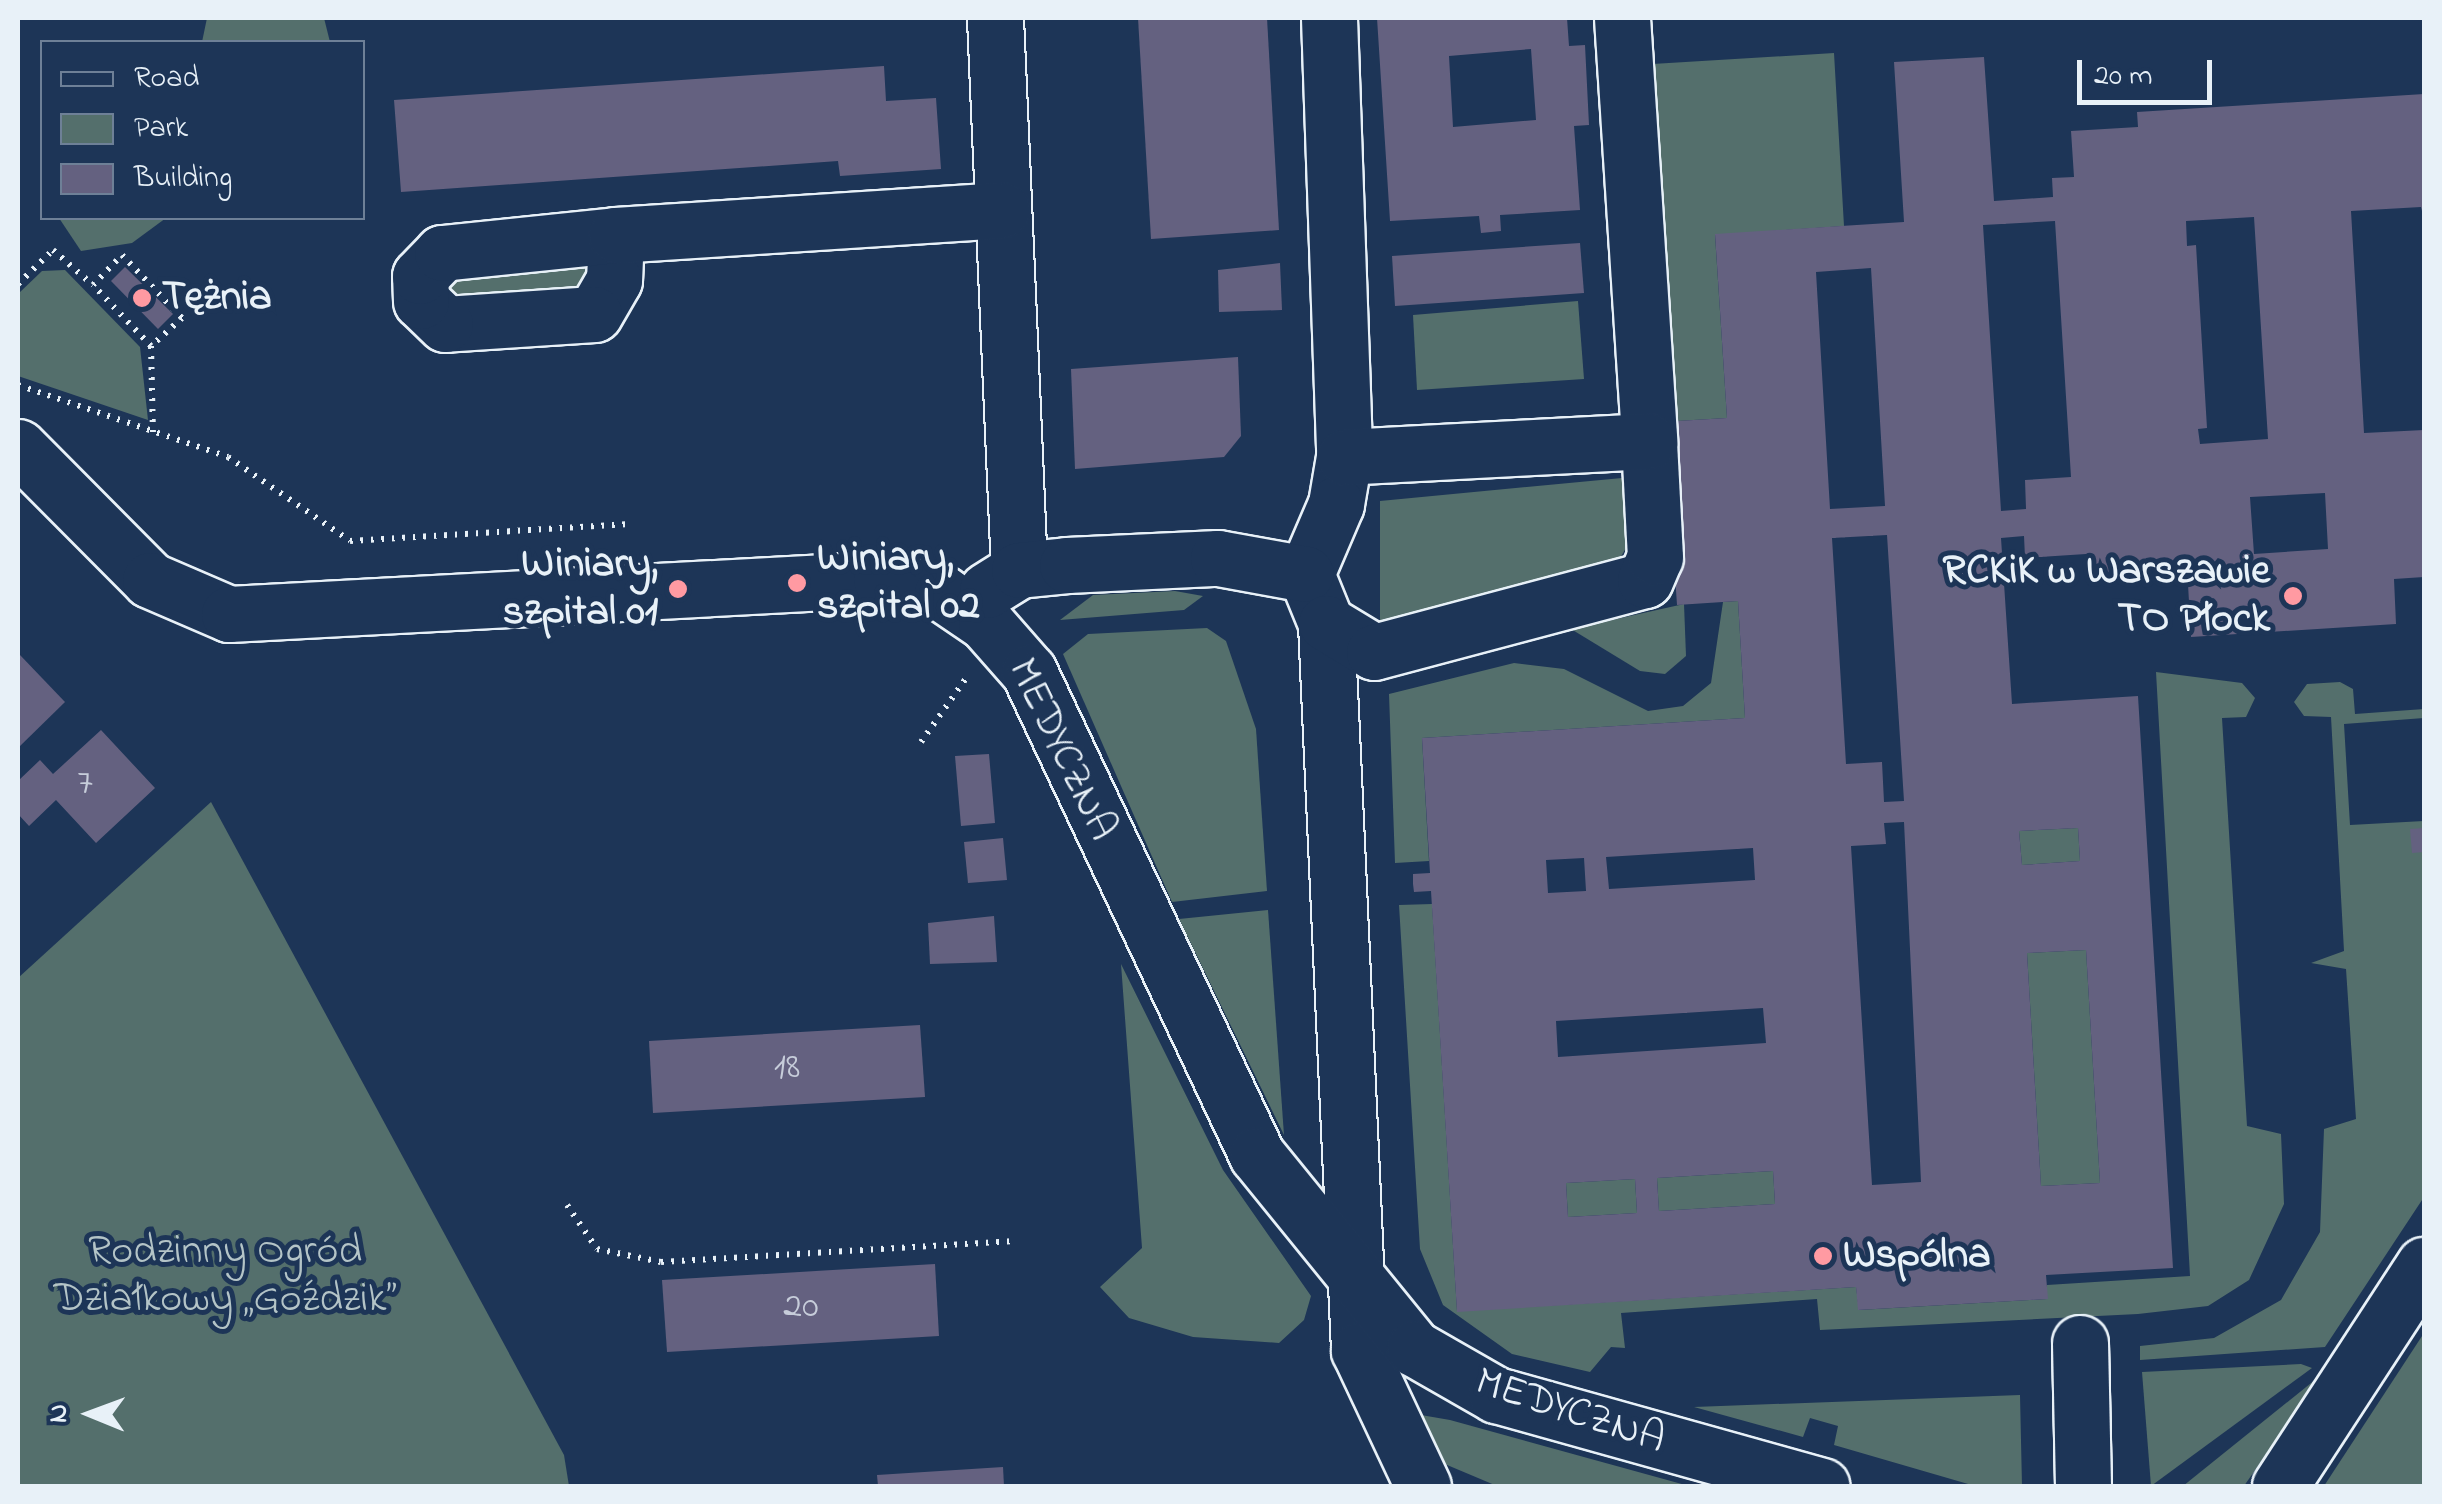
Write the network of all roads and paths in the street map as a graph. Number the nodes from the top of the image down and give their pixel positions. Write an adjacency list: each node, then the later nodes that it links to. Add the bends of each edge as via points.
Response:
1 (995, 18): 4 (street)
2 (1330, 18): 13 (street)
3 (1622, 18): 11 (street)
4 (1002, 210): 5 (street); 15 (street)
5 (616, 235)
6 (18, 284): 7 (path, via 53,250)
7 (93, 285): 8 (path); 8 (path, via 122,255 182,318)
8 (151, 346): 10 (path)
9 (18, 386): 10 (path)
10 (154, 432): 14 (path, via 260,472 350,541)
11 (1649, 441): 13 (street); 18 (street, via 1655,557 1645,580 1374,652)
12 (18, 448): 17 (street, MEDYCZNA, via 150,580 228,614 881,579)
13 (1344, 457): 16 (street, via 1336,504)
14 (625, 524)
15 (1019, 570): 16 (street, via 1218,558); 17 (street)
16 (1306, 574): 18 (street)
17 (963, 605): 24 (street, MEDYCZNA, via 1029,672 1200,1051 1256,1155)
18 (1326, 624): 24 (street)
19 (973, 668): 20 (path)
20 (921, 742)
21 (566, 1205): 22 (path, via 597,1249 661,1262)
22 (1015, 1241)
23 (2424, 1265): 29 (street)
24 (1354, 1284): 26 (street, via 1359,1350); 27 (street, MEDYCZNA, via 1414,1348 1470,1384)
25 (2080, 1343): 28 (street)
26 (1423, 1486)
27 (1822, 1486)
28 (2084, 1486)
29 (2280, 1486)

